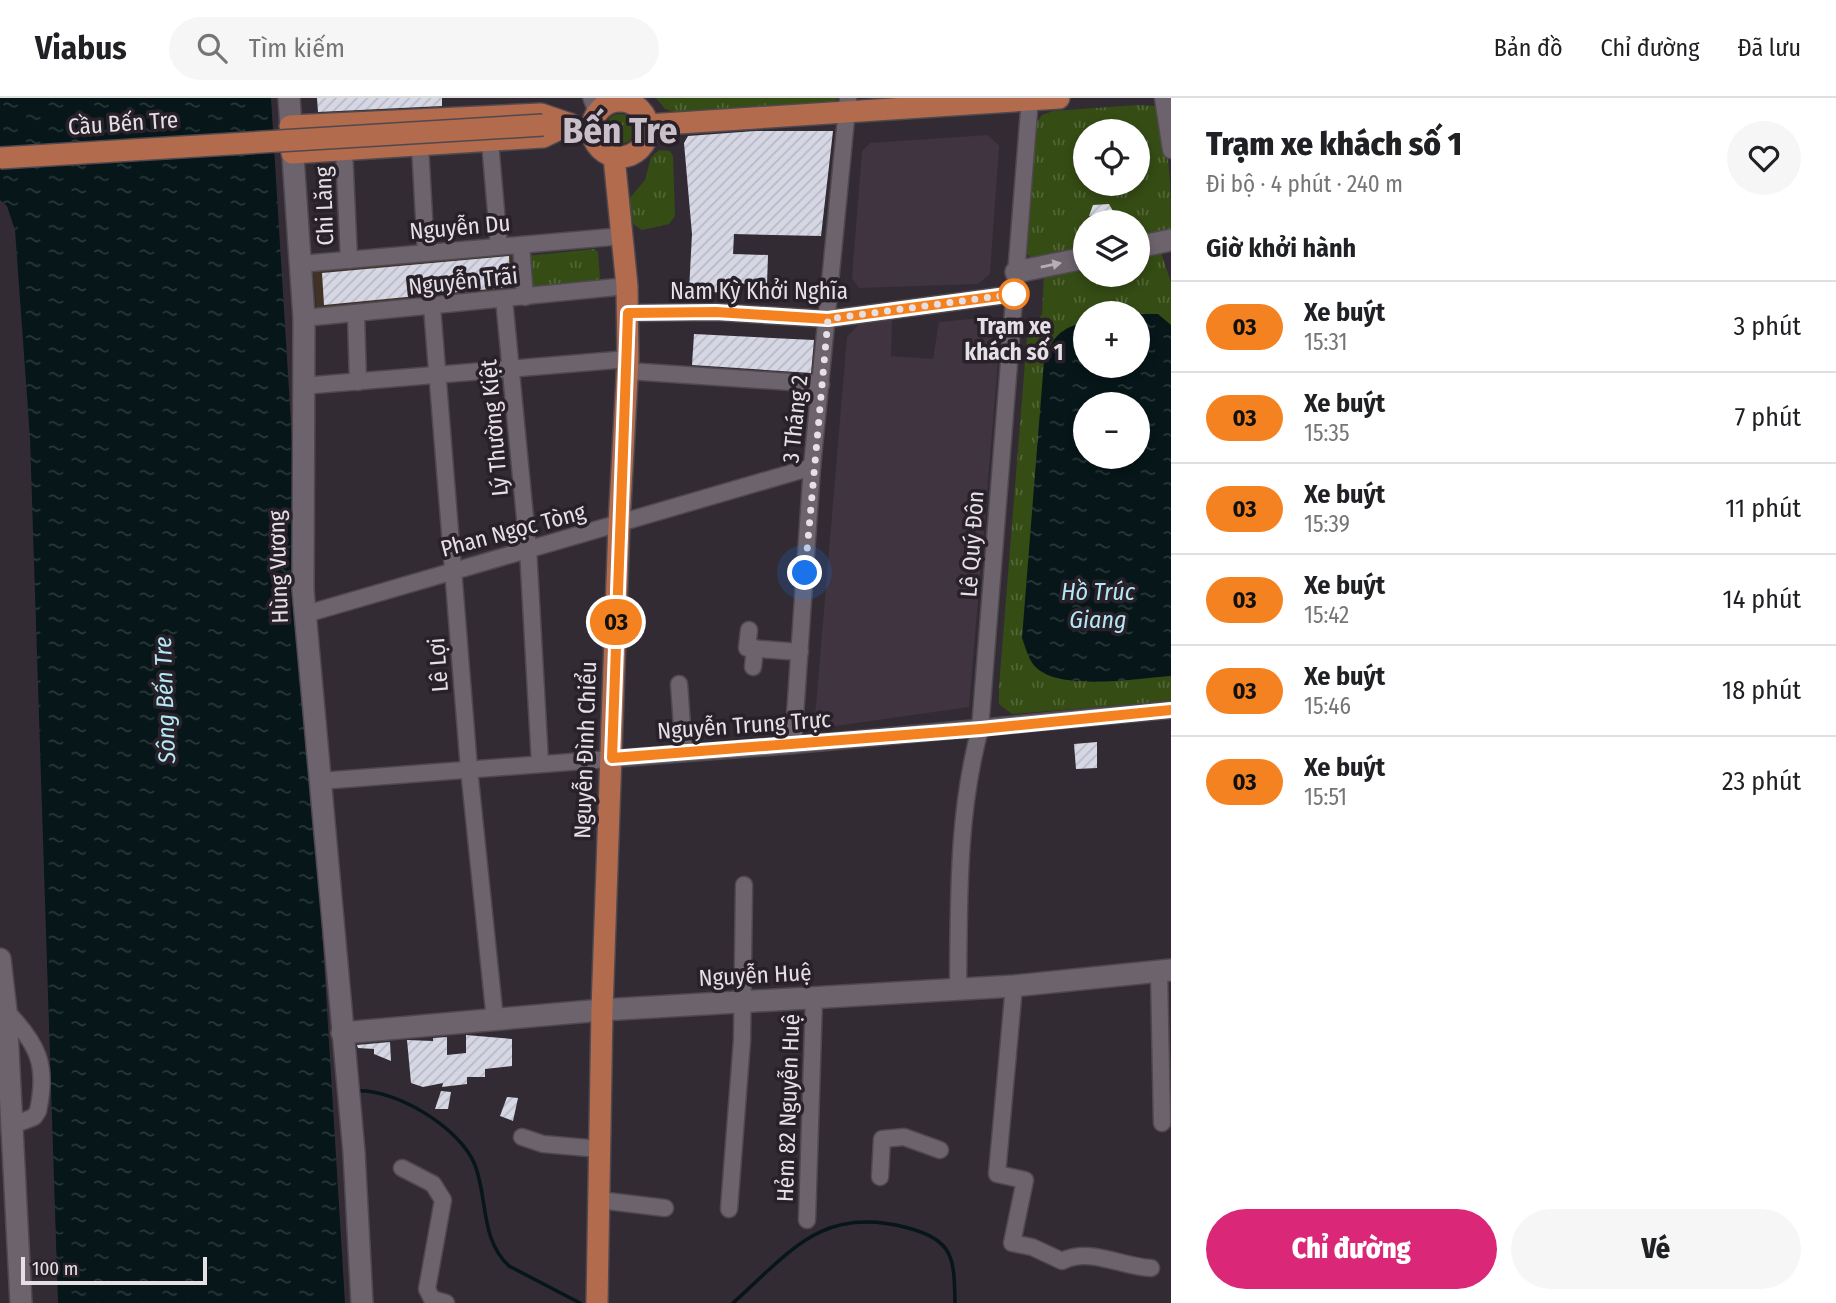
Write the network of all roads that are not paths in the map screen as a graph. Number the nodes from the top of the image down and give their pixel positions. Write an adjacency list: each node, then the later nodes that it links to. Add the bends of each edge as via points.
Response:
1 (289, 98): 9 (street, Hùng Vương)
2 (1059, 98): 4 (main road)
3 (1163, 98): 13 (street)
4 (1030, 99): 5 (main road); 26 (street, Lê Quý Đôn)
5 (847, 104): 8 (main road); 34 (street, 3 Tháng 2)
6 (595, 112): 7 (main road); 8 (main road, via 610,102 626,101 641,110); 15 (main road, via 596,143)
7 (570, 124): 9 (main road, via 541,114); 10 (main road, via 543,137); 16 (main road, Cầu Bến Tre, bridge)
8 (648, 125): 15 (main road, via 639,150)
9 (290, 126): 14 (street, Hùng Vương)
10 (490, 142): 11 (main road); 21 (street)
11 (420, 146): 12 (main road); 22 (street)
12 (344, 150): 14 (main road); 23 (street, Chi Lăng)
13 (1171, 150)
14 (292, 153): 25 (street, Hùng Vương)
15 (614, 157): 17 (main road, Nguyễn Đình Chiểu)
16 (0, 158)
17 (623, 236): 19 (street, Nguyễn Du); 27 (main road, Nguyễn Đình Chiểu)
18 (1171, 240): 20 (street)
19 (521, 244): 21 (street, Nguyễn Du); 28 (street)
20 (1150, 244)
21 (499, 246): 22 (street, Nguyễn Du)
22 (426, 253): 23 (street, Nguyễn Du)
23 (349, 260): 25 (street, Nguyễn Du)
24 (1073, 262): 26 (street, one-way to 24)
25 (300, 264): 33 (street, Hùng Vương)
26 (1015, 283): 34 (street, Nam Kỳ Khởi Nghĩa); 52 (street, Lê Quý Đôn)
27 (627, 286): 28 (street, Nguyễn Trãi); 31 (main road, Nguyễn Đình Chiểu)
28 (525, 297): 29 (street, Nguyễn Trãi)
29 (504, 299): 30 (street, Nguyễn Trãi); 36 (street, Lý Thường Kiệt)
30 (432, 307): 32 (street, Nguyễn Trãi); 37 (street, Lê Lợi)
31 (628, 313): 34 (street, Nam Kỳ Khởi Nghĩa, via 716,312); 35 (main road, Nguyễn Đình Chiểu)
32 (356, 315): 33 (street, Nguyễn Trãi); 38 (street)
33 (304, 318): 40 (street, Hùng Vương)
34 (828, 319): 39 (street, 3 Tháng 2)
35 (628, 365): 36 (street); 39 (street); 42 (main road, Nguyễn Đình Chiểu)
36 (510, 369): 37 (street); 43 (street, Lý Thường Kiệt)
37 (436, 376): 38 (street); 44 (street, Lê Lợi)
38 (358, 382): 40 (street)
39 (821, 384): 41 (street, 3 Tháng 2)
40 (302, 386): 45 (street, Hùng Vương)
41 (812, 467): 42 (street, Phan Ngọc Tòng); 48 (street, 3 Tháng 2)
42 (619, 525): 43 (street, Phan Ngọc Tòng); 55 (main road, Nguyễn Đình Chiểu)
43 (528, 549): 44 (street, Phan Ngọc Tòng); 56 (street, Lý Thường Kiệt)
44 (454, 569): 45 (street, Phan Ngọc Tòng); 57 (street, Lê Lợi)
45 (306, 614): 58 (street, Hùng Vương)
46 (749, 630): 47 (street, via 747,648)
47 (755, 648): 48 (street); 49 (street)
48 (800, 652): 53 (street, 3 Tháng 2)
49 (753, 667)
50 (679, 684): 54 (street)
51 (1171, 710): 52 (street, Nguyễn Trung Trực)
52 (981, 729): 53 (street, Nguyễn Trung Trực); 64 (street, Lê Quý Đôn, via 967,777 960,853)
53 (793, 745): 54 (street, Nguyễn Trung Trực)
54 (684, 753): 55 (street, Nguyễn Trung Trực)
55 (612, 758): 56 (street, Nguyễn Trung Trực); 67 (main road, Nguyễn Đình Chiểu)
56 (540, 762): 57 (street, Nguyễn Trung Trực)
57 (469, 769): 58 (street, Nguyễn Trung Trực); 69 (street, Lê Lợi)
58 (320, 780): 70 (street, Hùng Vương)
59 (744, 886): 66 (street)
60 (0, 959): 61 (street)
61 (0, 966): 68 (street)
62 (1165, 970): 63 (street, Nguyễn Huệ); 71 (street)
63 (1014, 986): 64 (street, Nguyễn Huệ); 82 (street, via 998,1174 1025,1180 1012,1243 1062,1261 1086,1255)
64 (958, 989): 65 (street, Nguyễn Huệ)
65 (814, 998): 66 (street, Nguyễn Huệ); 81 (street, Hẻm 82 Nguyễn Huệ)
66 (743, 1002): 67 (street, Nguyễn Huệ); 80 (street)
67 (603, 1010): 69 (street, Nguyễn Huệ); 74 (main road, Nguyễn Đình Chiểu)
68 (6, 1011): 72 (street); 72 (street, via 33,1041 40,1065 41,1098 34,1117)
69 (495, 1020): 70 (street, Nguyễn Huệ)
70 (343, 1039): 84 (street, Hùng Vương)
71 (1162, 1123)
72 (13, 1125): 83 (street)
73 (522, 1137): 74 (street, via 543,1144)
74 (600, 1149): 78 (main road, Nguyễn Đình Chiểu)
75 (940, 1150): 77 (street, via 904,1137 882,1139)
76 (402, 1167): 85 (street, via 433,1184 443,1200 427,1289 432,1299)
77 (880, 1177)
78 (599, 1200): 79 (street); 86 (main road, Nguyễn Đình Chiểu)
79 (665, 1208)
80 (729, 1209)
81 (807, 1220)
82 (1152, 1268)
83 (21, 1303)
84 (362, 1303)
85 (446, 1303)
86 (597, 1303)

